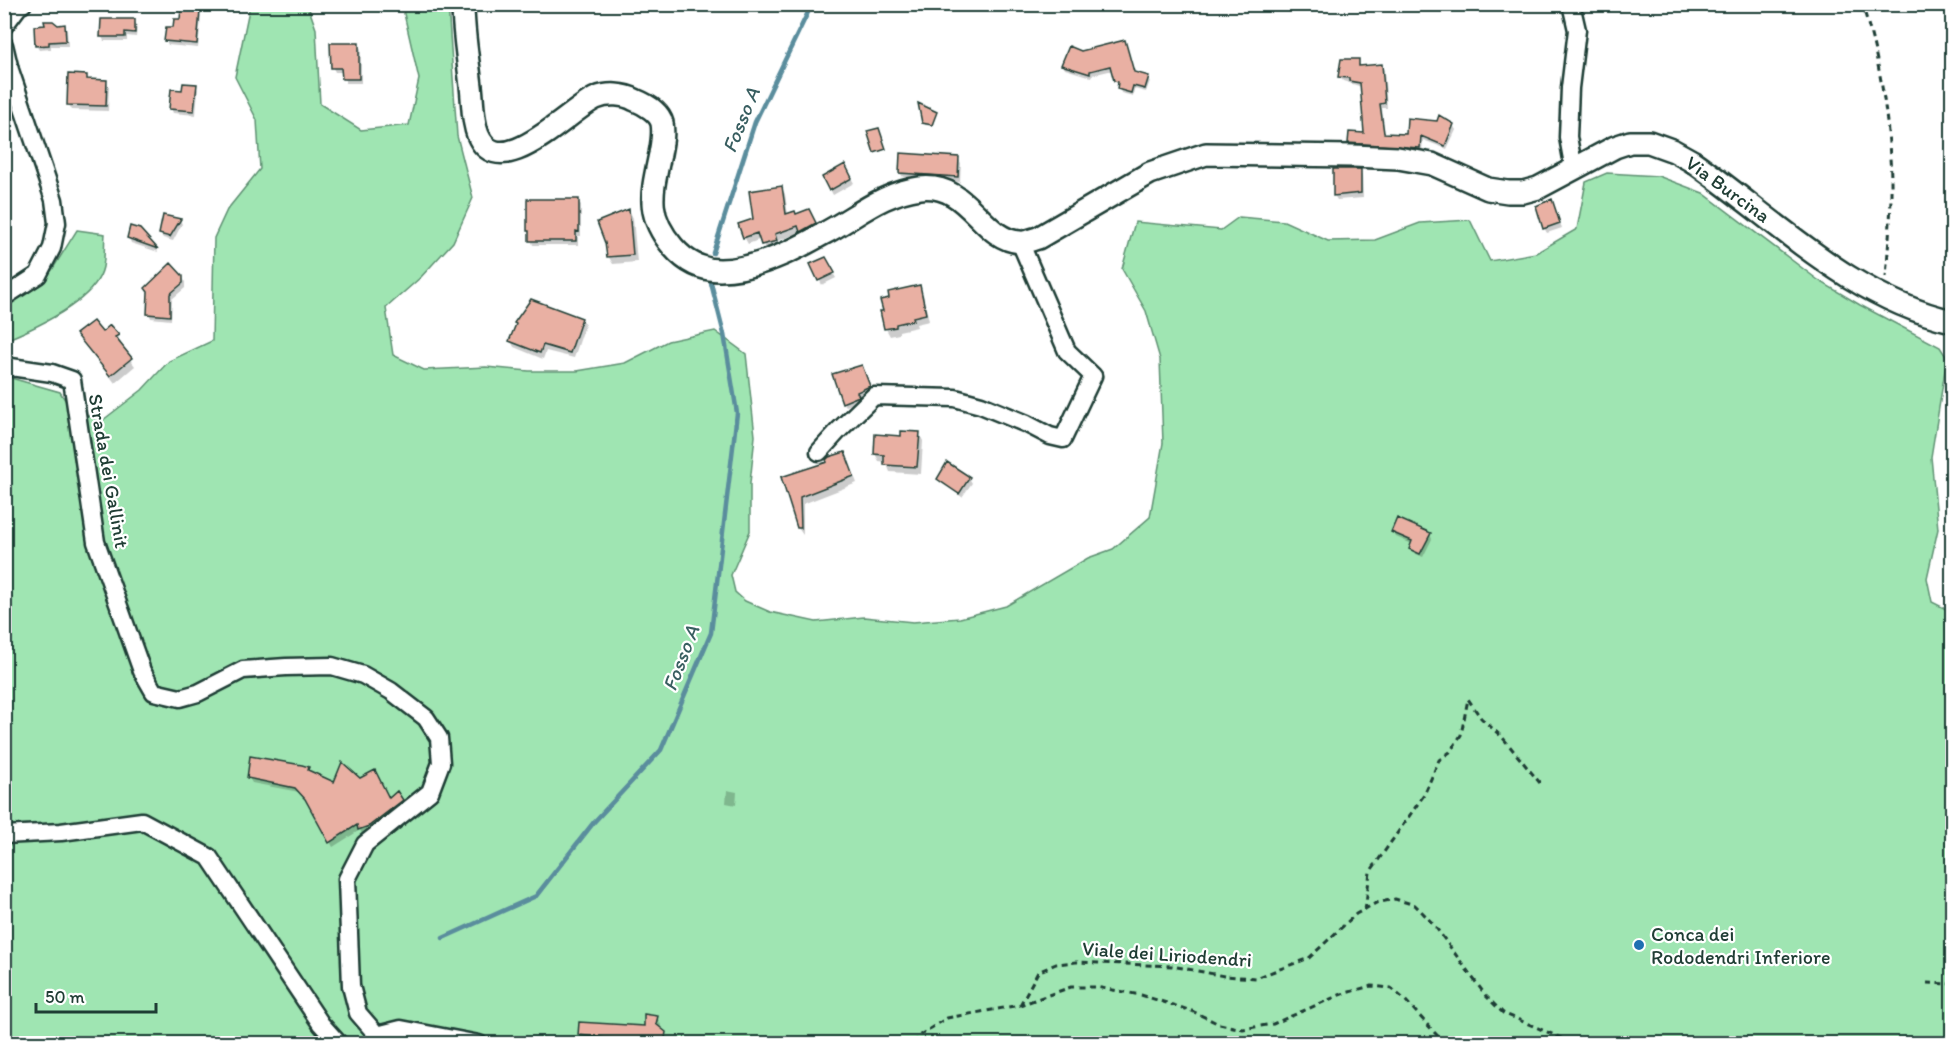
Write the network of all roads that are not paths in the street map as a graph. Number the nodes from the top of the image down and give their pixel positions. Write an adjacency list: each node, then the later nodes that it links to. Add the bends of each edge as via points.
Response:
1 (23, 4): 4 (street)
2 (463, 4): 7 (street, via 474,117 479,137 486,146 496,152 511,152 543,136 596,97 612,94 632,98 648,107 661,120 664,134 653,181 656,222 681,257 699,267 721,270 763,261 824,234 882,199 925,188 939,189 966,203 998,235)
3 (1571, 4): 6 (street, via 1577,30 1568,137)
4 (4, 26)
5 (4, 45): 8 (street, via 54,200 57,223 52,248 38,275)
6 (1578, 168): 7 (street, Via Burcina, via 1538,188 1508,192 1488,189 1432,164 1398,158 1206,154 1150,173 1038,238); 9 (street, Via Burcina, via 1630,142 1649,142 1674,151 1716,178 1828,264 1885,296)
7 (1020, 242): 11 (street, via 1067,351 1093,376 1063,439 955,398 874,396)
8 (4, 297)
9 (1953, 321)
10 (4, 366): 13 (street, Strada dei Gallinit, via 72,380 96,542 142,671 154,692 180,698 243,670 332,666 363,675 391,691 426,718 439,738 441,763 430,792 365,844 346,879 351,986 358,1013)
11 (819, 452)
12 (4, 835): 14 (street, via 142,821 208,857 321,1024)
13 (373, 1039): 15 (street, Strada dei Gallinit, via 401,1029)
14 (339, 1044)
15 (479, 1044)

